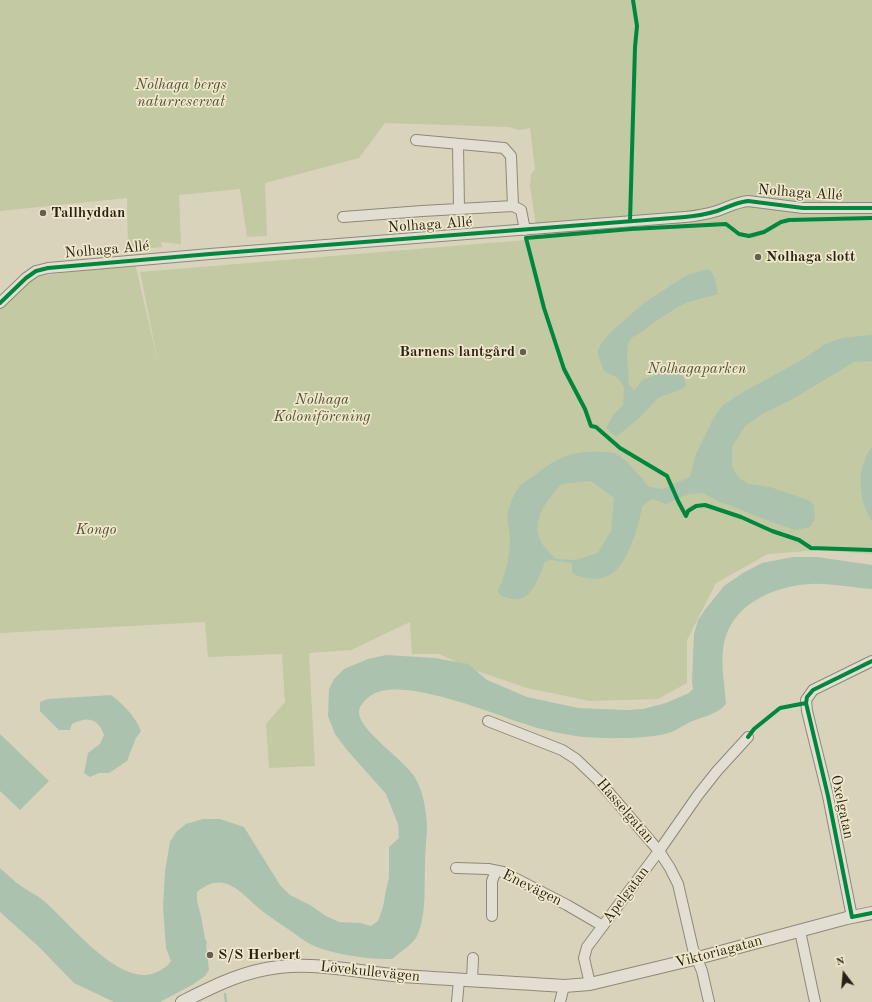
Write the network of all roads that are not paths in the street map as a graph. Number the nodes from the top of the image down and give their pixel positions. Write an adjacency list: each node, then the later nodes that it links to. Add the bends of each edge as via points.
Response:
1 (416, 140): 2 (street)
2 (458, 144): 3 (street, via 504,148 511,156); 5 (street)
3 (513, 206): 5 (street); 7 (street, via 521,210)
4 (872, 208): 7 (street, Nolhaga Allé, via 803,208 748,201 718,211 685,217)
5 (459, 209): 6 (street)
6 (343, 217)
7 (525, 230): 8 (street, Nolhaga Allé, via 48,268 36,271 26,278)
8 (0, 303)
9 (872, 661): 17 (street, Oxelgatan, via 813,690 806,703)
10 (488, 721): 12 (street, Hasselgatan, via 562,750 576,760 598,780)
11 (748, 737): 12 (street, Apelgatan, via 716,771)
12 (659, 851): 18 (street, Apelgatan); 21 (street, Hasselgatan, via 678,884 693,949)
13 (456, 868): 14 (street, Enevägen)
14 (496, 871): 16 (street, via 492,881); 18 (street, Enevägen, via 503,872)
15 (872, 913): 17 (street, Viktoriagatan)
16 (492, 916)
17 (852, 917): 19 (street, Viktoriagatan)
18 (603, 926): 24 (street, Apelgatan, via 587,947 584,958)
19 (800, 931): 21 (street, Viktoriagatan); 30 (street)
20 (473, 958): 23 (street)
21 (698, 958): 24 (street, Viktoriagatan); 29 (street, Hasselgatan)
22 (459, 980): 23 (street, Lövekullevägen); 26 (street, Lövekullevägen, via 326,967 280,967 238,976); 27 (street)
23 (472, 980): 25 (street, Lövekullevägen)
24 (590, 984): 25 (street, Viktoriagatan)
25 (564, 986): 28 (street)
26 (182, 1002)
27 (457, 1002)
28 (560, 1002)
29 (710, 1002)
30 (815, 1002)

